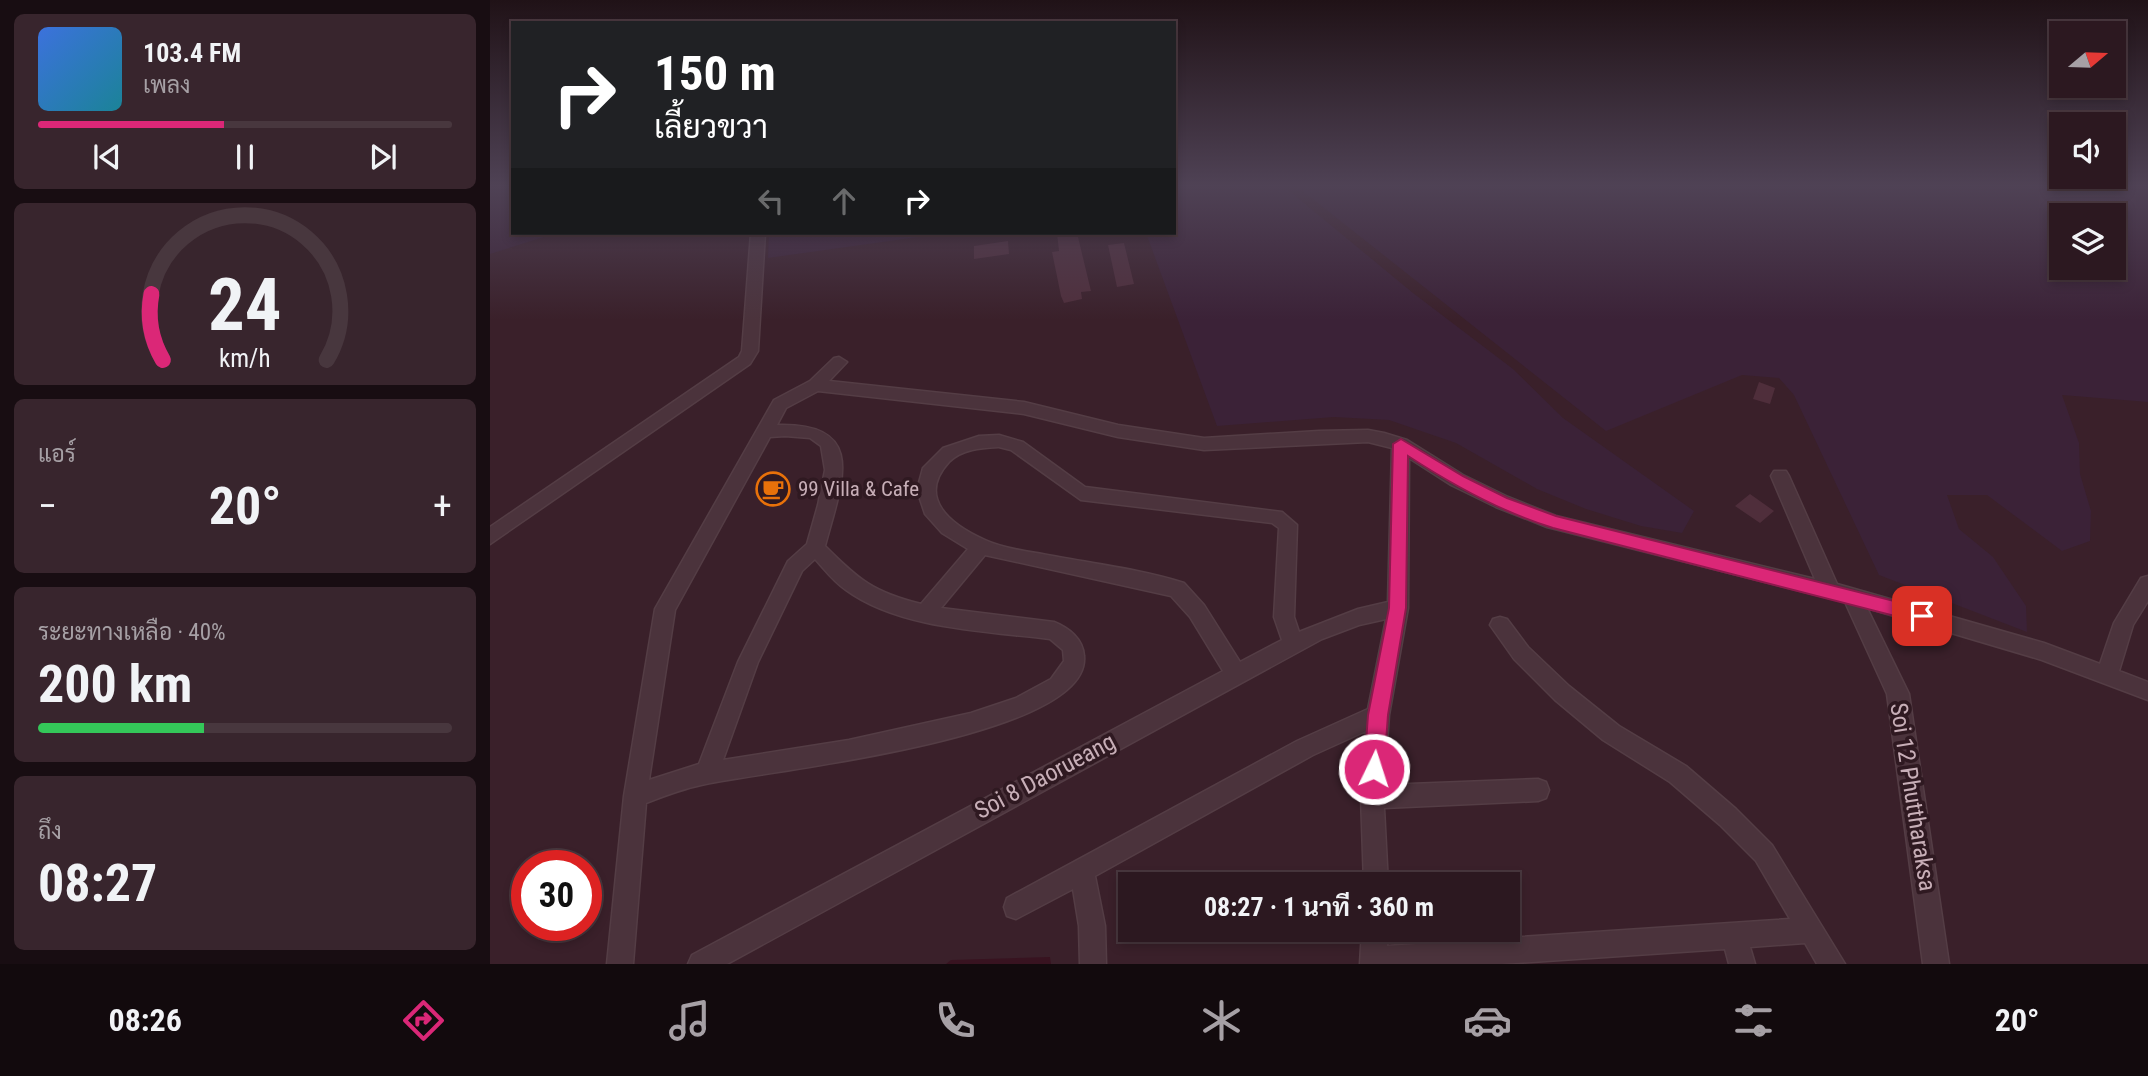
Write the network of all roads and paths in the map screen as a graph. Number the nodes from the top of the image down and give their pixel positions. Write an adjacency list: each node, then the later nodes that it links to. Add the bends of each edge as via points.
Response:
1 (758, 235): 7 (street, via 750,351 745,360)
2 (839, 362): 3 (street)
3 (816, 385): 4 (street, via 780,404); 5 (street, via 1024,408 1118,431 1204,444 1368,436)
4 (764, 431): 9 (street, via 821,435 835,457); 23 (street, via 665,609)
5 (1401, 444): 11 (street, via 1457,480 1553,522); 13 (street)
6 (1780, 476): 11 (street)
7 (490, 537)
8 (981, 547): 14 (street); 16 (street, via 948,528 931,509 926,490 929,473 938,461 948,452 979,442 1017,446 1082,494 1276,517 1288,526 1284,617); 18 (street, via 1177,589 1197,611)
9 (815, 548): 14 (street, via 852,585 876,599); 21 (street, via 794,566 748,662)
10 (2148, 584): 17 (street, via 2124,623)
11 (1830, 590): 12 (street)
12 (1853, 597): 17 (street); 37 (street, Soi 12 Phuttharaksa, via 1898,694)
13 (1398, 608): 16 (street, Soi 8 Daorueang, via 1358,617); 20 (street)
14 (926, 612): 21 (street, via 1054,631 1068,638 1075,654 1073,670 1046,694 1015,708 914,739)
15 (1500, 625): 28 (street, via 1562,693 1611,733 1678,774 1728,817 1764,853)
16 (1294, 645): 18 (street, Soi 8 Daorueang)
17 (2107, 674): 19 (street)
18 (1237, 675): 33 (street, Soi 8 Daorueang)
19 (2148, 691)
20 (1378, 715): 24 (street); 25 (street, via 1305,748)
21 (707, 773): 23 (street)
22 (1538, 790): 24 (street)
23 (635, 796): 32 (street)
24 (1372, 796): 26 (street)
25 (1082, 869): 27 (street); 34 (street)
26 (1375, 872)
27 (1016, 907)
28 (1812, 930): 29 (street); 36 (street)
29 (1735, 936): 31 (street); 35 (street)
30 (1374, 942): 31 (street)
31 (1373, 962)
32 (620, 964)
33 (701, 964)
34 (1093, 964)
35 (1742, 964)
36 (1832, 964)
37 (1936, 964)

